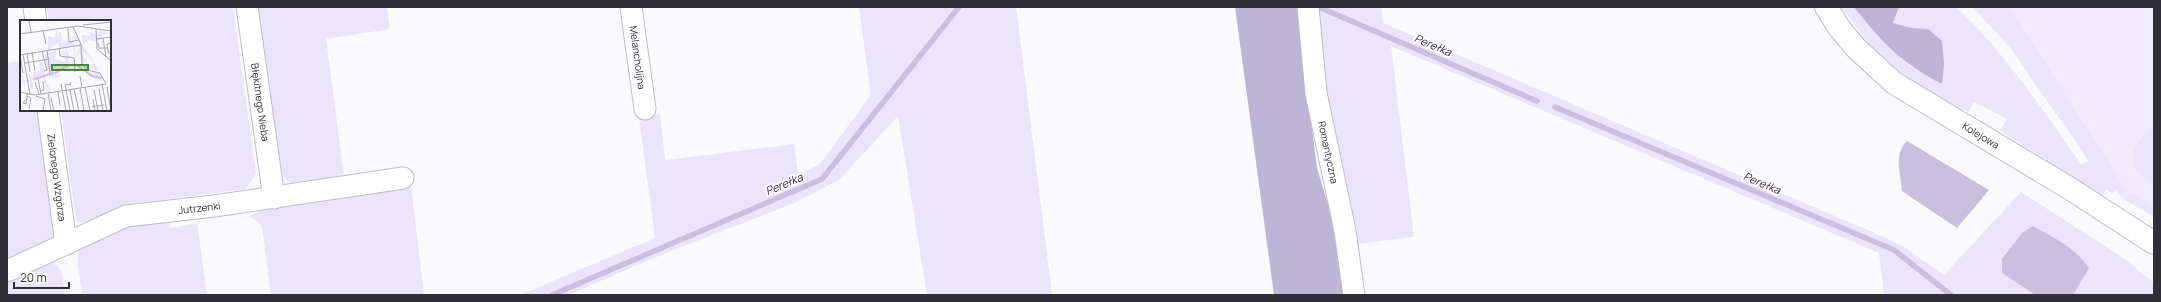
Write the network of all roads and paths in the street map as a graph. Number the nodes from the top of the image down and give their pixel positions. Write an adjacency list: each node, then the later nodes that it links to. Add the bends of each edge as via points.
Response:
1 (34, 7): 6 (street)
2 (247, 7): 10 (street, Błękitnego Nieba)
3 (631, 7): 7 (street, Melancholijna)
4 (1826, 7): 11 (street, Kolejowa, via 1857,49 1894,83 2056,180)
5 (1308, 8): 14 (street, Romantyczna, via 1316,93 1345,231)
6 (36, 20)
7 (645, 108)
8 (48, 111): 12 (street, Zielonego Wzgórza)
9 (403, 178): 10 (street, Jutrzenki)
10 (274, 198): 12 (street, Jutrzenki, via 126,216)
11 (2154, 243)
12 (66, 244): 13 (street, Jutrzenki)
13 (7, 271)
14 (1354, 295)

